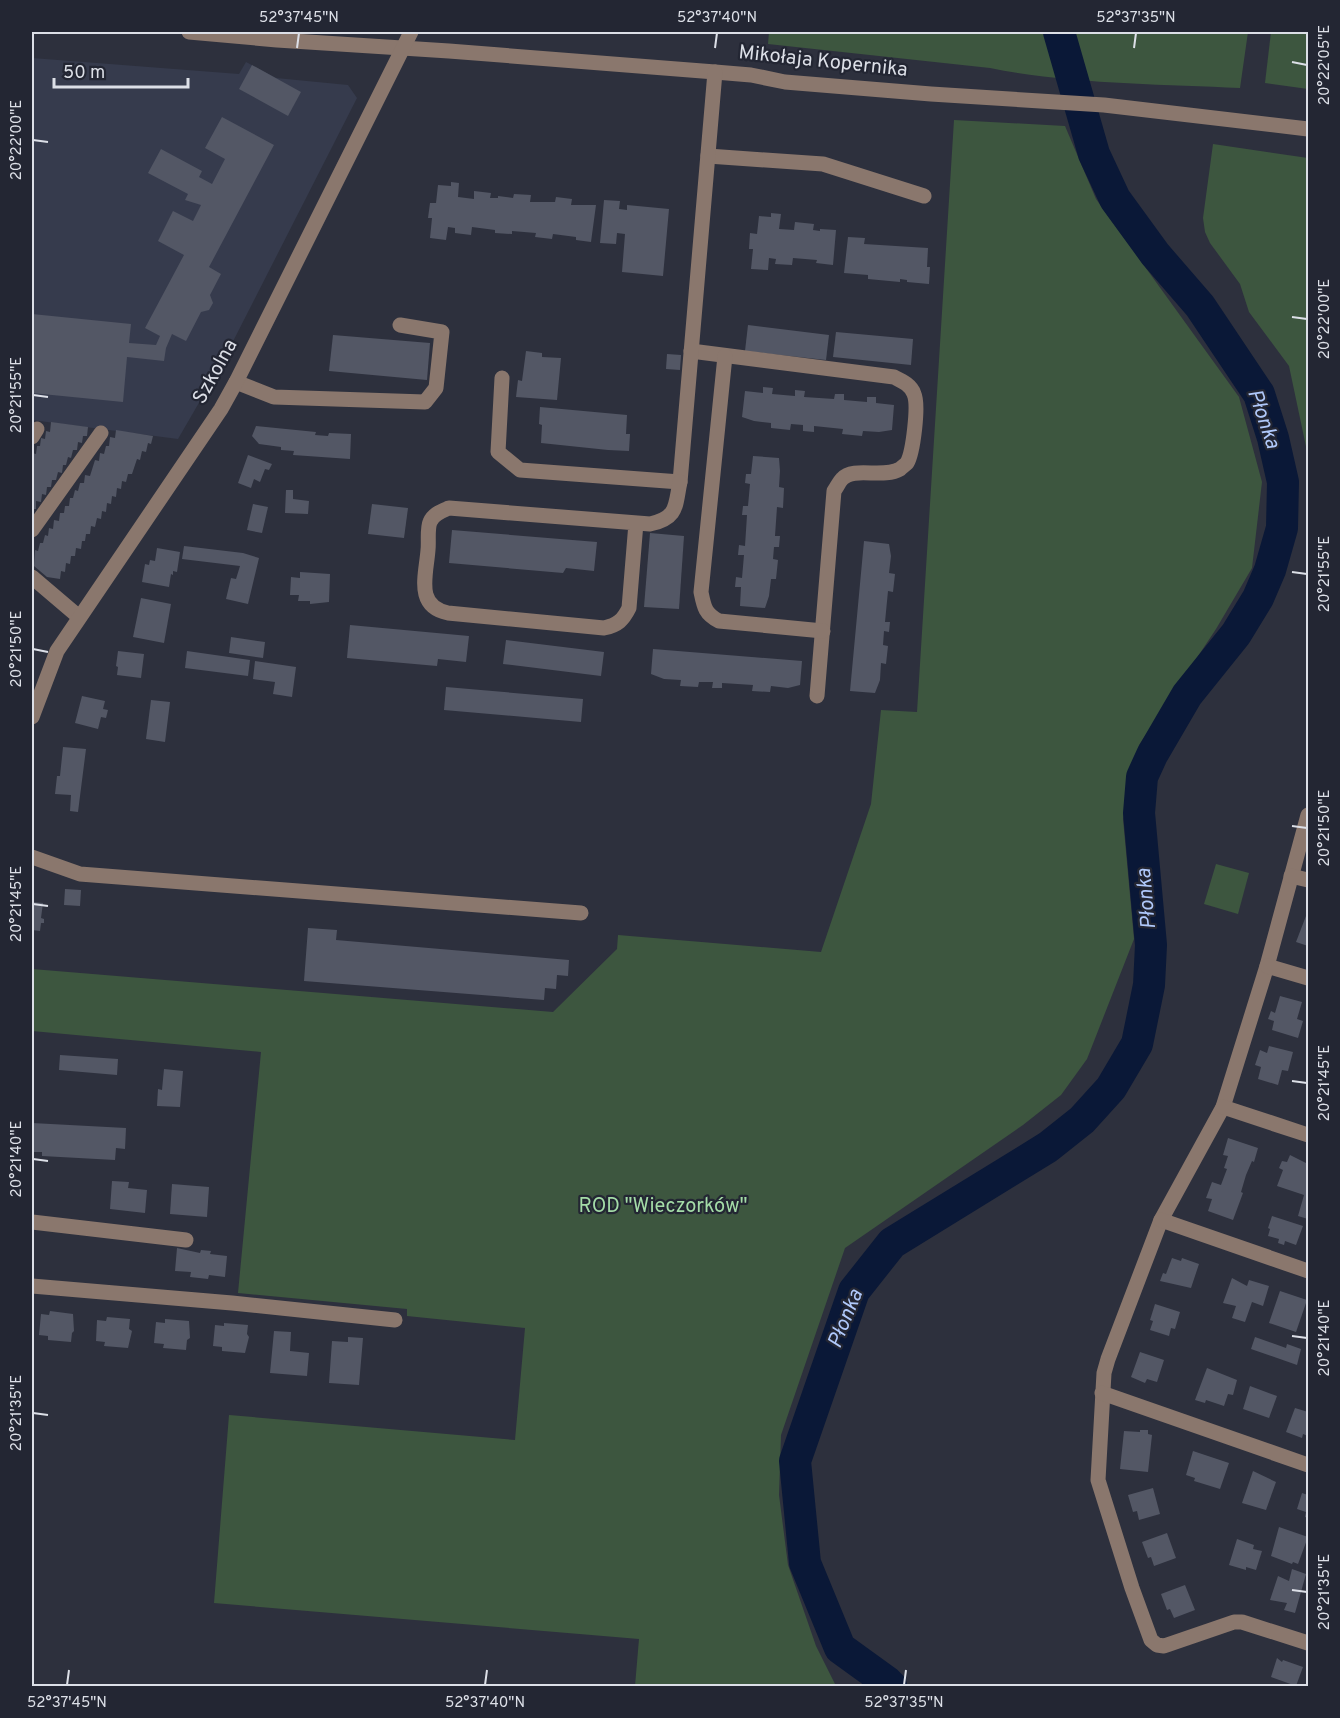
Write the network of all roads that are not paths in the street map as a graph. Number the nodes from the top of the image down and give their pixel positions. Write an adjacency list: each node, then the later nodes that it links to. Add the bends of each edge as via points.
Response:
1 (189, 32): 3 (street, Mikołaja Kopernika)
2 (411, 32): 4 (street, Szkolna)
3 (277, 36): 4 (street, Mikołaja Kopernika)
4 (403, 49): 5 (street, Mikołaja Kopernika); 13 (street, Szkolna)
5 (715, 72): 6 (street, Mikołaja Kopernika, via 830,86 1104,105); 7 (street)
6 (1308, 129)
7 (708, 156): 8 (street, via 823,164); 10 (street)
8 (924, 196)
9 (400, 325): 13 (street, via 442,332 436,388 425,402 274,397)
10 (692, 351): 11 (street); 15 (street)
11 (725, 356): 20 (street, via 701,592 704,608 718,621); 20 (street, via 894,377 907,384 915,395 907,463 888,473 853,473 843,478 834,491)
12 (502, 378): 15 (street, via 498,452 519,470)
13 (236, 382): 19 (street, Szkolna)
14 (101, 433): 17 (street)
15 (680, 482): 16 (street, via 672,515 662,521)
16 (636, 523): 16 (street, via 449,508 430,522 424,591 429,605 448,614 604,628 615,625 624,619 629,608)
17 (32, 530)
18 (32, 577): 19 (street)
19 (79, 616): 22 (street, Szkolna, via 57,651)
20 (823, 631): 21 (street)
21 (817, 696)
22 (32, 717)
23 (1308, 815): 25 (street)
24 (32, 857): 27 (street, via 80,874)
25 (1291, 876): 26 (street); 28 (street)
26 (1308, 880)
27 (581, 913)
28 (1267, 966): 29 (street); 30 (street)
29 (1308, 978)
30 (1222, 1107): 31 (street); 32 (street)
31 (1308, 1135)
32 (1161, 1220): 35 (street); 38 (street, via 1108,1359)
33 (32, 1222): 34 (street)
34 (186, 1240)
35 (1308, 1271)
36 (32, 1286): 37 (street)
37 (395, 1320)
38 (1102, 1393): 39 (street); 40 (street, via 1098,1480 1132,1588 1156,1645 1164,1646 1234,1622)
39 (1308, 1465)
40 (1308, 1643)

